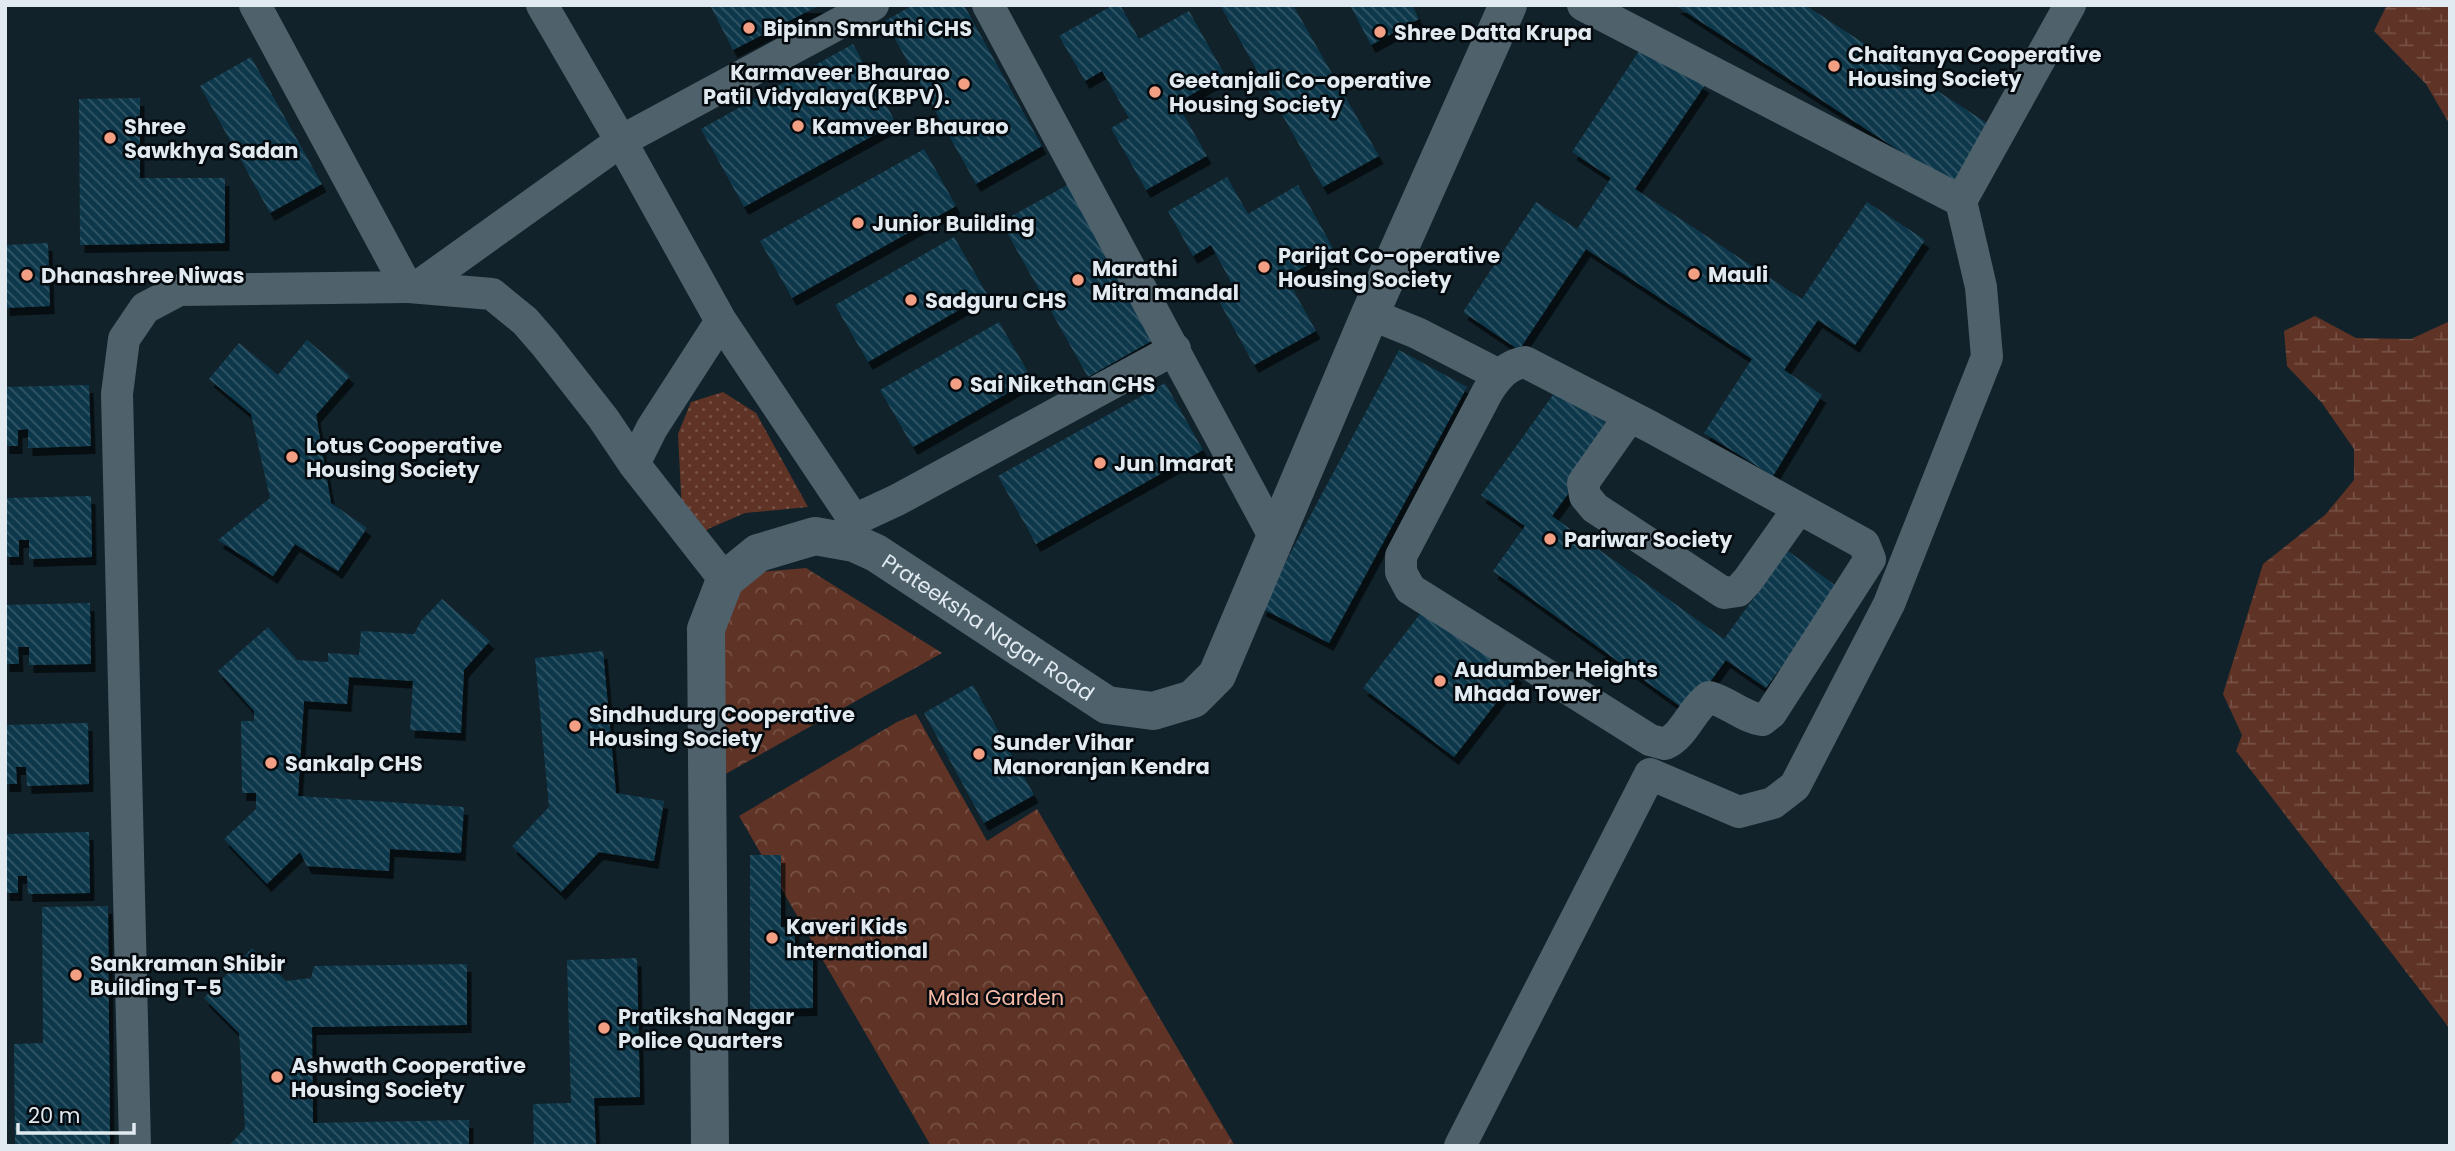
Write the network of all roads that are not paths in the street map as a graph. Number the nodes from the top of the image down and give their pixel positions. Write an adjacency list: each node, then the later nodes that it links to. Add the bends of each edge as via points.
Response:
1 (255, 5): 10 (street)
2 (542, 5): 8 (street)
3 (873, 5): 8 (street)
4 (988, 5): 13 (street)
5 (1508, 5): 11 (street, Prateeksha Nagar Road)
6 (1583, 5): 9 (street)
7 (2070, 5): 9 (street)
8 (621, 141): 10 (street); 12 (street)
9 (1961, 201): 23 (street, via 1981,287 1987,357 1889,604 1795,786 1773,803 1739,813 1650,774)
10 (412, 287): 16 (street, via 492,294 545,344); 21 (street, via 178,290 145,308 124,339 117,394)
11 (1370, 314): 14 (street); 19 (street, Prateeksha Nagar Road)
12 (721, 321): 16 (street); 18 (street)
13 (1175, 349): 18 (street, via 897,500); 19 (street)
14 (1499, 375): 15 (street, via 1513,364 1525,362); 17 (street, via 1402,556 1401,572 1410,589 1650,740 1665,744 1674,740 1709,696 1755,719 1771,713 1870,559 1864,544)
15 (1630, 416): 17 (street); 17 (street, via 1583,483 1585,496 1594,508 1724,593 1738,591 1748,580)
16 (634, 464): 20 (street)
17 (1799, 509)
18 (854, 532): 19 (street, Prateeksha Nagar Road, via 876,552 1107,705 1153,711 1193,699 1217,675); 20 (street, Prateeksha Nagar Road, via 758,552)
19 (1275, 538)
20 (725, 580): 22 (street, Prateeksha Nagar Road, via 706,629)
21 (135, 1146)
22 (710, 1146)
23 (1460, 1146)

